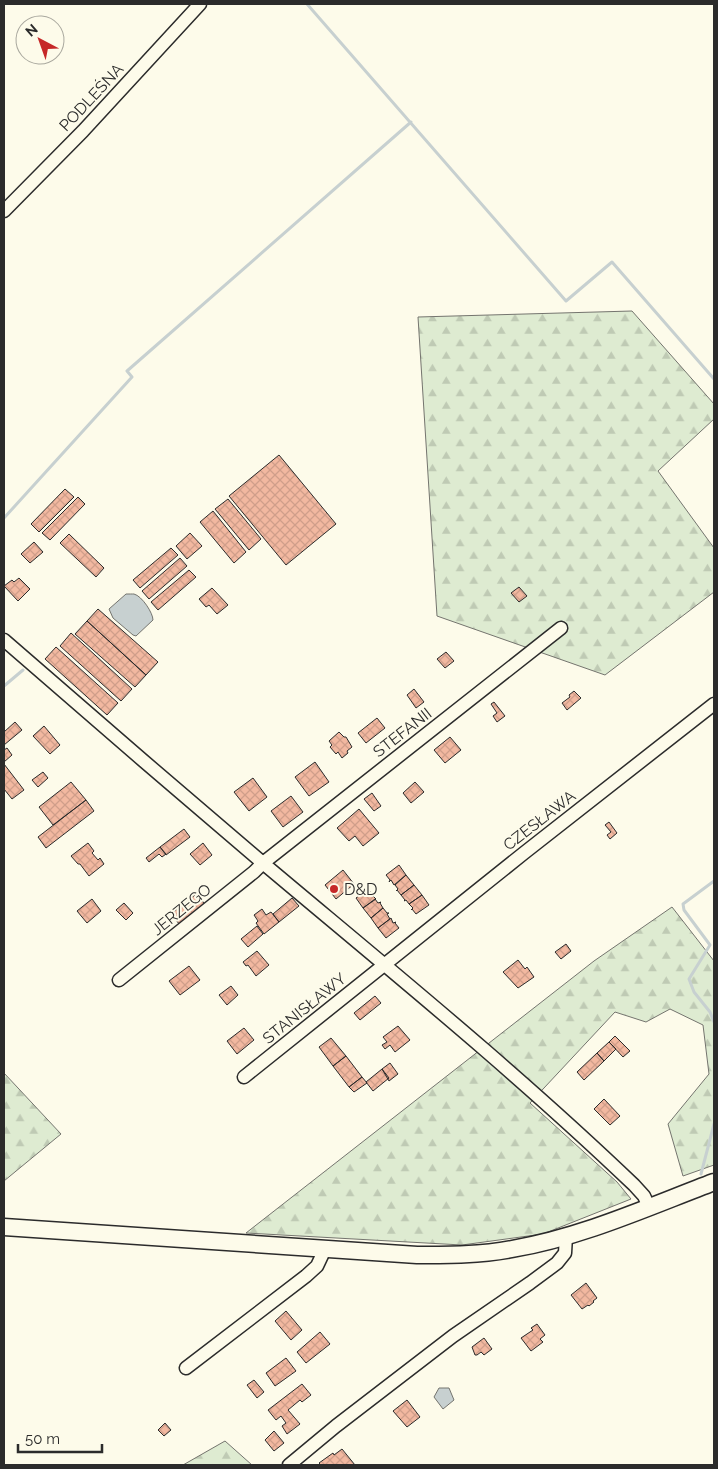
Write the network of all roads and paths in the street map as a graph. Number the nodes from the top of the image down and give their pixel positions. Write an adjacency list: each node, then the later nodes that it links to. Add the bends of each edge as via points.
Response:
1 (200, 4): 2 (street, PODLEŚNA)
2 (4, 211)
3 (561, 628): 6 (street, STEFANII)
4 (4, 640): 6 (street)
5 (714, 704): 7 (street, CZESŁAWA)
6 (263, 863): 7 (street); 8 (street, JERZEGO)
7 (385, 964): 9 (street, STANISŁAWY); 11 (street, via 610,1162 644,1196)
8 (120, 980)
9 (244, 1077)
10 (714, 1182): 11 (main road)
11 (649, 1207): 13 (main road)
12 (4, 1227): 14 (main road)
13 (566, 1236): 14 (main road, via 511,1249 460,1255); 16 (street, via 565,1253 557,1263 452,1336)
14 (325, 1249): 15 (street, via 317,1266 306,1276)
15 (186, 1368)
16 (289, 1465)

